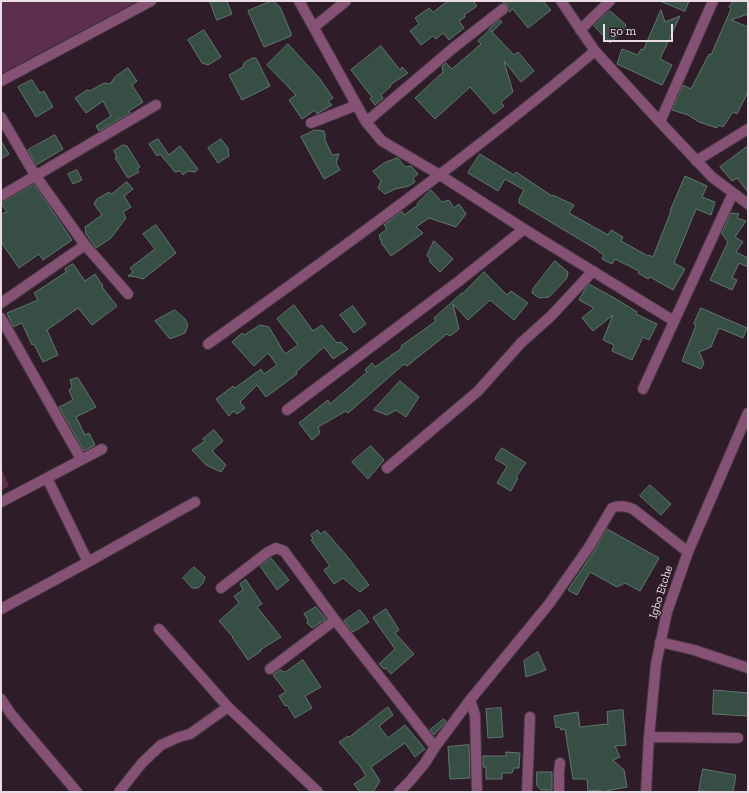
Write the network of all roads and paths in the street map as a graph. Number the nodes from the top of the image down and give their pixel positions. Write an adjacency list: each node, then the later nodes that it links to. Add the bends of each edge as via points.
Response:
1 (151, 1): 11 (street)
2 (299, 1): 8 (street)
3 (346, 1): 8 (street)
4 (561, 1): 9 (street)
5 (610, 1): 9 (street)
6 (713, 1): 16 (street)
7 (502, 9): 15 (street)
8 (314, 27): 12 (street)
9 (580, 30): 10 (street)
10 (595, 51): 16 (street); 21 (street)
11 (1, 82)
12 (357, 105): 15 (street); 17 (street)
13 (156, 106): 20 (street)
14 (1, 117): 20 (street)
15 (366, 122): 21 (street, via 382,142)
16 (660, 122): 19 (street)
17 (311, 123)
18 (748, 129): 19 (street)
19 (696, 161): 22 (street)
20 (35, 175): 23 (street); 26 (street)
21 (440, 175): 25 (street); 32 (street)
22 (733, 193): 24 (street); 31 (street)
23 (1, 196)
24 (748, 204)
25 (524, 229): 27 (street); 34 (street)
26 (85, 245): 28 (street); 29 (street)
27 (593, 271): 31 (street); 38 (street, via 551,316 521,343 478,391)
28 (128, 294)
29 (1, 303)
30 (1, 318): 37 (street)
31 (674, 321): 33 (street)
32 (208, 344)
33 (643, 389)
34 (287, 410)
35 (748, 413): 42 (street, Igbo Etche)
36 (102, 449): 37 (street)
37 (81, 459): 39 (street)
38 (388, 468)
39 (47, 478): 40 (street); 43 (street)
40 (1, 502)
41 (195, 502): 43 (street)
42 (688, 552): 48 (street, Igbo Etche, via 667,612); 52 (street, via 633,509 626,506 612,508 550,604)
43 (88, 562): 45 (street)
44 (222, 588): 46 (street, via 276,548 284,552)
45 (1, 609)
46 (335, 620): 50 (street); 57 (street)
47 (159, 630): 53 (street)
48 (660, 642): 49 (street); 55 (street, Igbo Etche)
49 (748, 668)
50 (270, 669)
51 (1, 699): 59 (street)
52 (470, 700): 57 (street); 63 (street, via 475,715)
53 (228, 707): 60 (street, via 190,734 161,744); 61 (street)
54 (530, 717): 64 (street)
55 (649, 737): 56 (street); 66 (street, Igbo Etche)
56 (738, 738)
57 (434, 748): 62 (street, via 425,763)
58 (560, 763): 65 (street)
59 (77, 792)
60 (118, 792)
61 (318, 792)
62 (399, 792)
63 (477, 792)
64 (527, 792)
65 (559, 792)
66 (646, 792)

